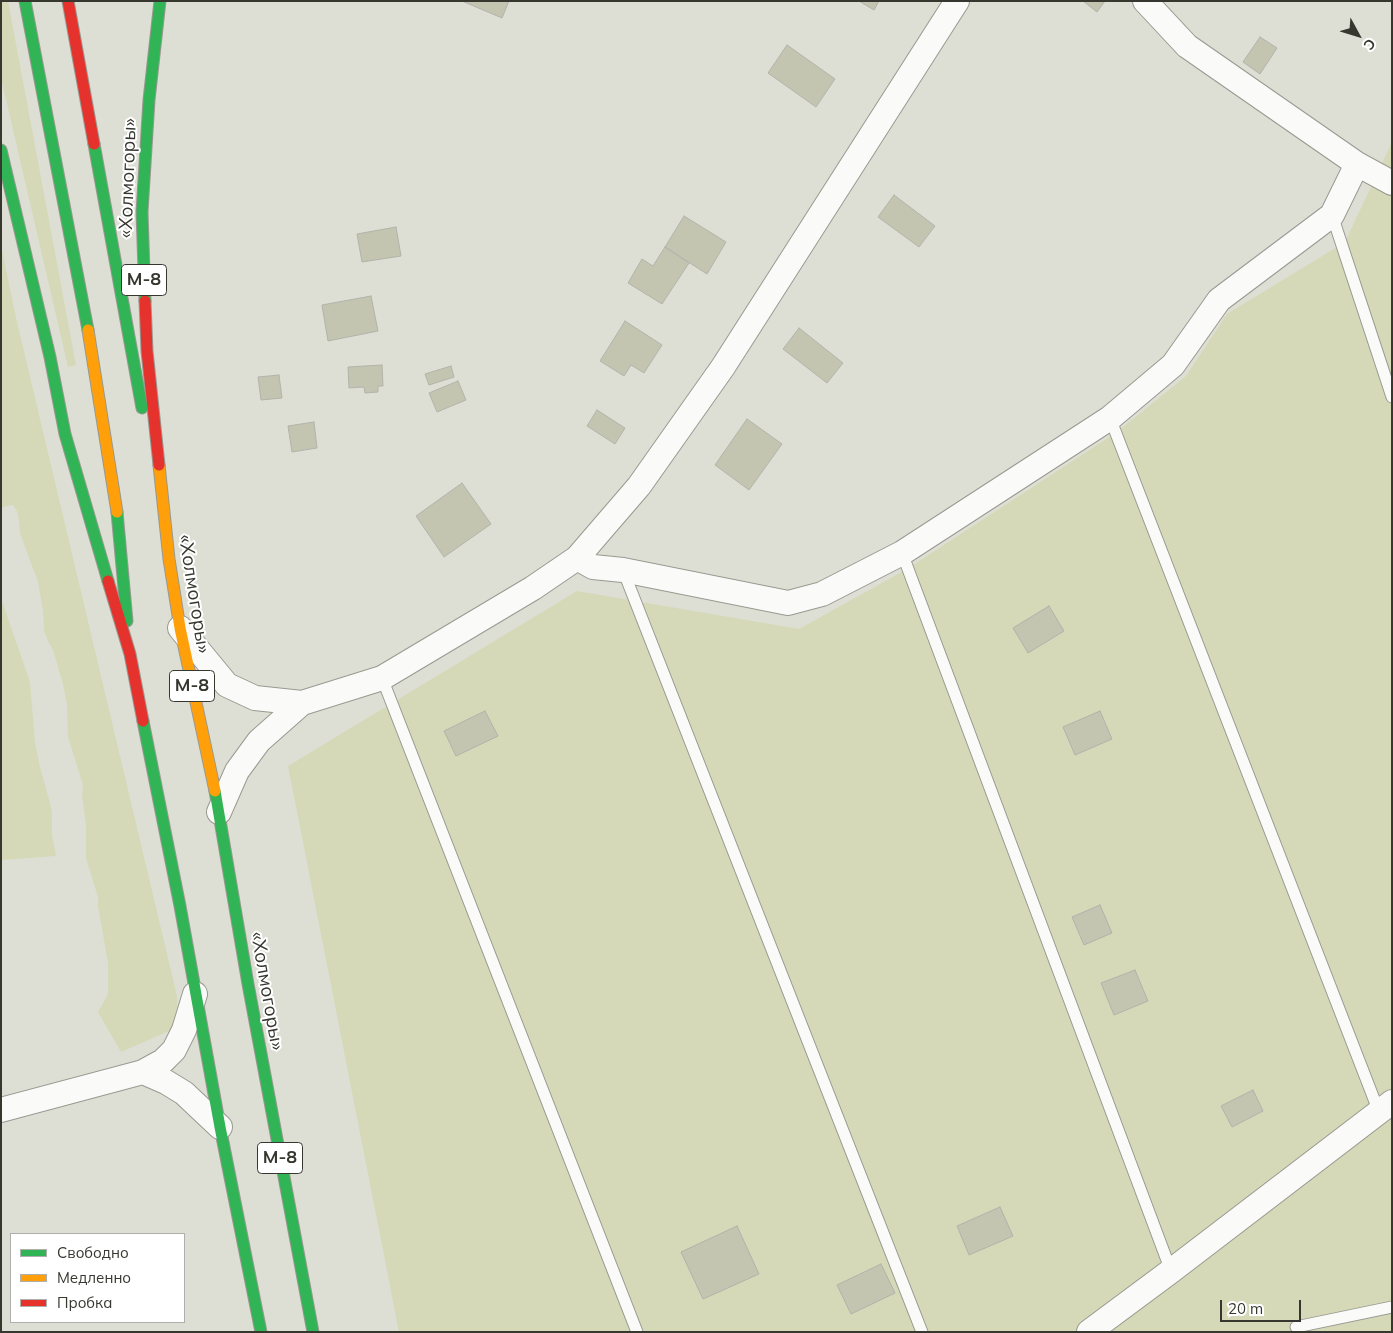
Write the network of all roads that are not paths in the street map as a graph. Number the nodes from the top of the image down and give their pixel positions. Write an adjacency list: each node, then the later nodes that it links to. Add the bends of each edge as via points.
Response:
1 (25, 1): 17 (main road, via 85,312 116,503)
2 (68, 1): 14 (main road, М-8)
3 (160, 1): 14 (main road, «Холмогоры» / М-8, via 149,100 142,212 147,350)
4 (957, 1): 13 (street, via 722,367 639,486)
5 (1145, 1): 7 (street, via 1187,46)
6 (1, 150): 17 (main road, via 65,434)
7 (1358, 164): 8 (street); 9 (street)
8 (1392, 182)
9 (1332, 216): 10 (lane); 11 (street, via 1219,300 1173,365)
10 (1392, 397)
11 (1110, 418): 12 (street); 23 (lane)
12 (902, 553): 15 (street, via 822,594 788,603); 26 (lane)
13 (577, 558): 15 (street, via 593,567); 18 (street)
14 (170, 559): 16 (main road, «Холмогоры» / М-8)
15 (623, 570): 32 (lane)
16 (180, 628): 19 (street, via 227,685 255,698); 20 (main road, «Холмогоры» / М-8)
17 (130, 654): 21 (main road)
18 (382, 678): 19 (street); 31 (lane)
19 (302, 703): 20 (street, via 259,741 237,771)
20 (219, 812): 30 (main road, «Холмогоры» / М-8)
21 (195, 994): 22 (street, via 174,1050); 25 (main road)
22 (144, 1072): 24 (street); 25 (street, via 184,1093)
23 (1385, 1107): 26 (street)
24 (1, 1110)
25 (220, 1127): 29 (main road)
26 (1171, 1271): 33 (street)
27 (1392, 1307): 28 (lane)
28 (1296, 1327)
29 (261, 1332)
30 (313, 1332)
31 (637, 1332)
32 (922, 1332)
33 (1089, 1332)

